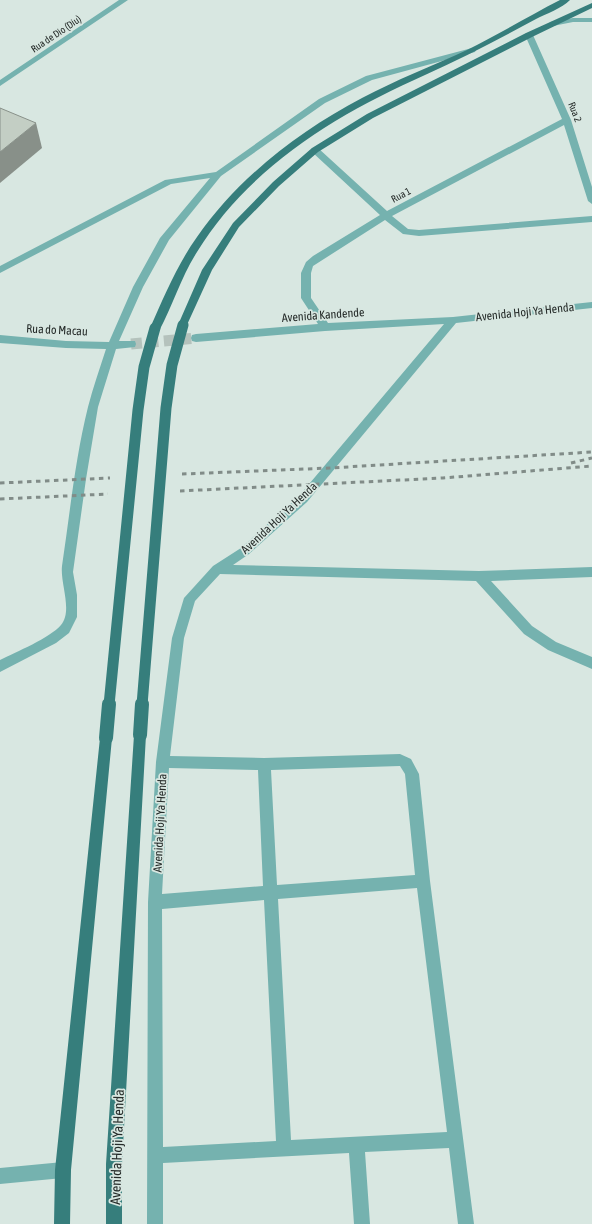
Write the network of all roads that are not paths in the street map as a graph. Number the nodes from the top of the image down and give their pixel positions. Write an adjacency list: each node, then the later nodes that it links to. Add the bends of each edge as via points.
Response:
1 (124, 0): 8 (street, Rua de Dio (Diu))
2 (566, 0): 7 (main road)
3 (592, 5): 5 (main road)
4 (592, 20): 5 (street)
5 (552, 24): 6 (main road)
6 (529, 35): 9 (street, Rua 2); 10 (main road, via 370,116)
7 (472, 50): 11 (street, via 369,78 322,101); 37 (main road, bridge, via 378,93 331,118 284,150 244,187 208,227 179,273 155,328 144,367 138,410)
8 (0, 84)
9 (567, 120): 12 (street, Rua 2); 13 (street, Rua 1)
10 (316, 150): 13 (street); 40 (main road, Avenida Hoji Ya Henda, bridge, via 276,184 236,225 207,270 183,325 172,365 166,408 140,735 114,1164)
11 (218, 174): 15 (street, via 168,182); 22 (street, via 165,238 138,287)
12 (592, 201)
13 (387, 215): 14 (street, via 406,232 419,233); 18 (street, Rua 1, via 326,250 309,264 306,273 306,298)
14 (592, 219)
15 (0, 270)
16 (592, 305): 17 (street, Avenida Hoji Ya Henda)
17 (453, 320): 18 (street, Avenida Kandende); 23 (street, Avenida Hoji Ya Henda, via 303,499 245,551)
18 (325, 327): 19 (street, Avenida Kandende)
19 (196, 338)
20 (0, 339): 22 (street, Rua do Macau)
21 (131, 344): 22 (street)
22 (112, 346): 27 (street, via 93,407 80,479 67,572 71,617 65,629 52,639)
23 (217, 570): 25 (street); 28 (street, Avenida Hoji Ya Henda, via 190,598 178,638)
24 (592, 572): 25 (street)
25 (479, 576): 26 (street, via 528,630 552,646)
26 (592, 662)
27 (0, 666)
28 (163, 762): 29 (street); 32 (street, Avenida Hoji Ya Henda)
29 (264, 764): 30 (street, via 400,760 406,762 412,774); 31 (street)
30 (423, 881): 31 (street); 33 (street)
31 (271, 893): 32 (street); 35 (street)
32 (155, 902): 36 (street, Avenida Hoji Ya Henda)
33 (455, 1140): 34 (street); 43 (street)
34 (356, 1145): 35 (street); 42 (street)
35 (284, 1149): 36 (street)
36 (155, 1155): 41 (street, Avenida Hoji Ya Henda)
37 (63, 1170): 38 (street); 39 (main road)
38 (0, 1176)
39 (62, 1224)
40 (114, 1224)
41 (155, 1224)
42 (362, 1224)
43 (466, 1224)

